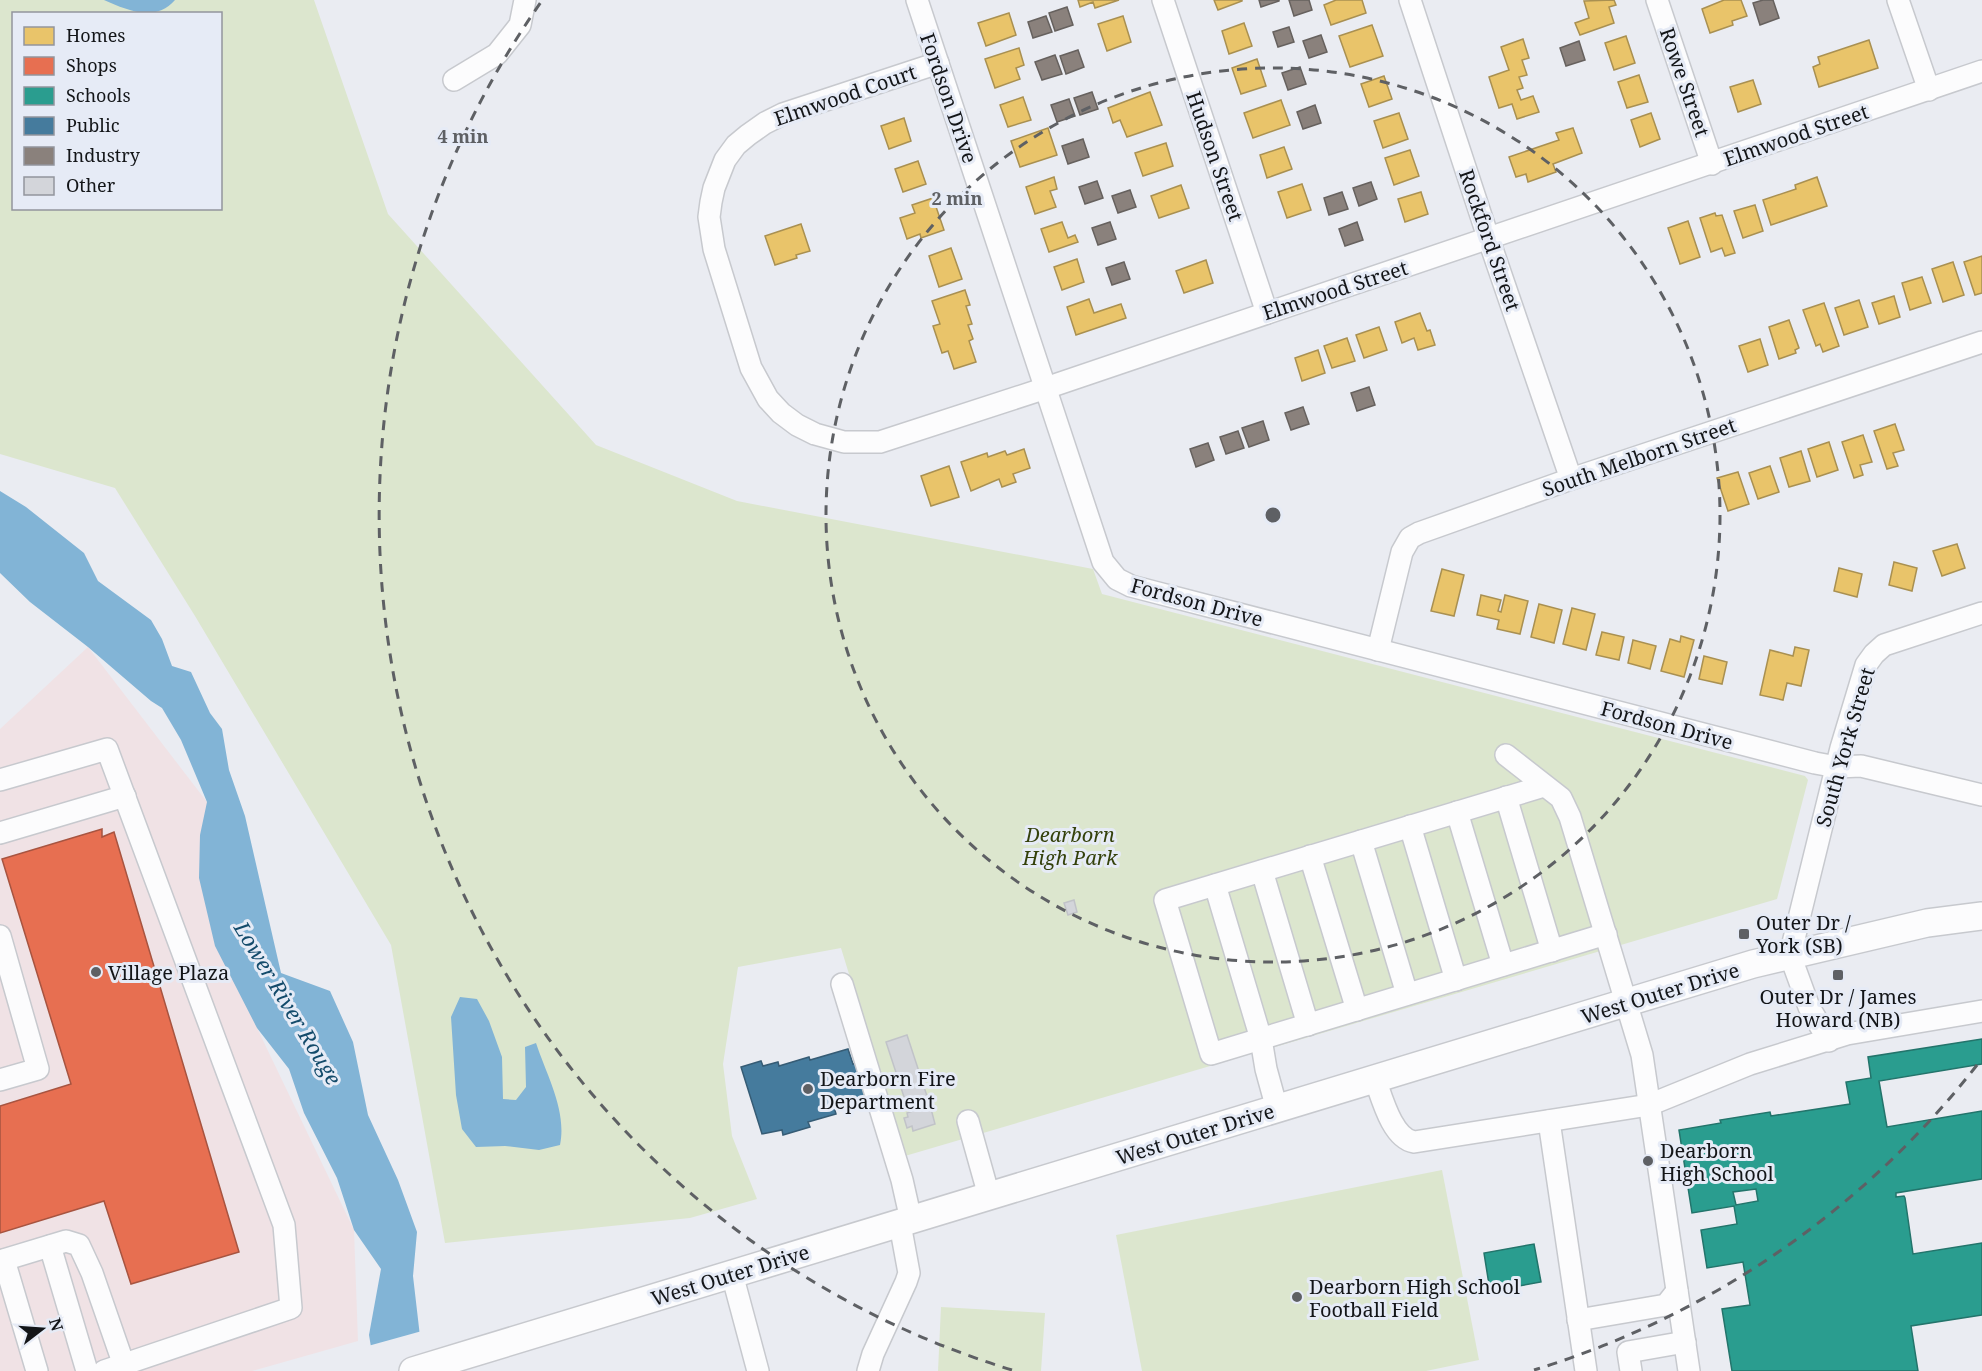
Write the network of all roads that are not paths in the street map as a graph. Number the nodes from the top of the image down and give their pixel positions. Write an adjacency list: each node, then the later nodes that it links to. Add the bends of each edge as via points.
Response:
1 (525, 0): 9 (street, via 520,25 497,54)
2 (917, 0): 7 (street, Fordson Drive)
3 (1163, 0): 13 (street, Hudson Street)
4 (1410, 0): 12 (street, Rockford Street)
5 (1657, 0): 11 (street, Rowe Street)
6 (1898, 0): 10 (street)
7 (938, 63): 14 (street, Elmwood Court, via 783,114 736,145 719,174 709,217 714,249); 16 (street, Fordson Drive)
8 (1982, 71): 10 (street, Elmwood Street)
9 (454, 80)
10 (1929, 90): 11 (street, Elmwood Street)
11 (1712, 164): 12 (street, Elmwood Street)
12 (1489, 240): 13 (street, Elmwood Street); 17 (street, Rockford Street)
13 (1267, 313): 16 (street, Elmwood Street)
14 (738, 328): 16 (street, Elmwood Street, via 751,368 768,399 797,425 844,442 880,442)
15 (1982, 342): 17 (street, South Melborn Street)
16 (1046, 388): 19 (street, Fordson Drive, via 1103,562 1117,579 1131,586)
17 (1571, 479): 19 (street, South Melborn Street, via 1410,537 1402,552)
18 (1982, 613): 21 (street, South York Street, via 1884,645 1874,654 1866,665)
19 (1378, 650): 21 (street, Fordson Drive)
20 (1506, 756): 23 (street)
21 (1837, 767): 24 (street, Fordson Drive, via 1861,766); 38 (street, South York Street)
22 (0, 780): 25 (street, via 107,749)
23 (1544, 786): 26 (street); 35 (street, via 1561,798 1570,817)
24 (1982, 795)
25 (125, 796): 29 (street); 63 (street, via 284,1225 291,1308)
26 (1506, 797): 27 (street); 37 (street)
27 (1457, 812): 28 (street); 39 (street)
28 (1410, 826): 30 (street); 40 (street)
29 (0, 833)
30 (1361, 841): 31 (street); 42 (street)
31 (1310, 856): 32 (street); 44 (street)
32 (1262, 871): 33 (street); 46 (street)
33 (1215, 885): 47 (street); 47 (street, via 1165,900 1211,1054)
34 (1982, 916): 38 (main road, West Outer Drive, via 1927,923)
35 (1606, 934): 37 (street); 43 (street)
36 (0, 936): 50 (street, via 38,1069)
37 (1552, 951): 39 (street)
38 (1790, 955): 43 (main road, West Outer Drive); 48 (street, via 1809,1007)
39 (1503, 966): 40 (street)
40 (1456, 980): 42 (street)
41 (842, 984): 56 (street, via 902,1180)
42 (1407, 994): 44 (street)
43 (1627, 1003): 49 (main road, West Outer Drive); 51 (street, via 1642,1055)
44 (1357, 1010): 46 (street)
45 (1982, 1011): 48 (street, via 1847,1034)
46 (1308, 1025): 47 (street)
47 (1261, 1039): 52 (street)
48 (1829, 1041): 51 (street, via 1750,1064)
49 (1375, 1079): 52 (main road, West Outer Drive); 54 (street, via 1395,1130 1409,1141)
50 (0, 1080)
51 (1649, 1105): 54 (street); 60 (street)
52 (1277, 1109): 55 (main road, West Outer Drive)
53 (968, 1121): 55 (street)
54 (1549, 1121): 61 (street)
55 (989, 1196): 56 (main road, West Outer Drive)
56 (905, 1222): 59 (main road, West Outer Drive); 69 (street, via 909,1273)
57 (50, 1246): 58 (street); 63 (street, via 66,1241 79,1245); 65 (street)
58 (2, 1261): 64 (street)
59 (732, 1274): 67 (main road, West Outer Drive); 68 (street)
60 (1677, 1291): 61 (street, via 1666,1305); 62 (street)
61 (1578, 1320): 70 (street)
62 (1685, 1342): 71 (street, via 1628,1352); 72 (street)
63 (125, 1368): 66 (street)
64 (37, 1371)
65 (87, 1371)
66 (104, 1371)
67 (413, 1371)
68 (758, 1371)
69 (868, 1371)
70 (1586, 1371)
71 (1630, 1371)
72 (1689, 1371)

